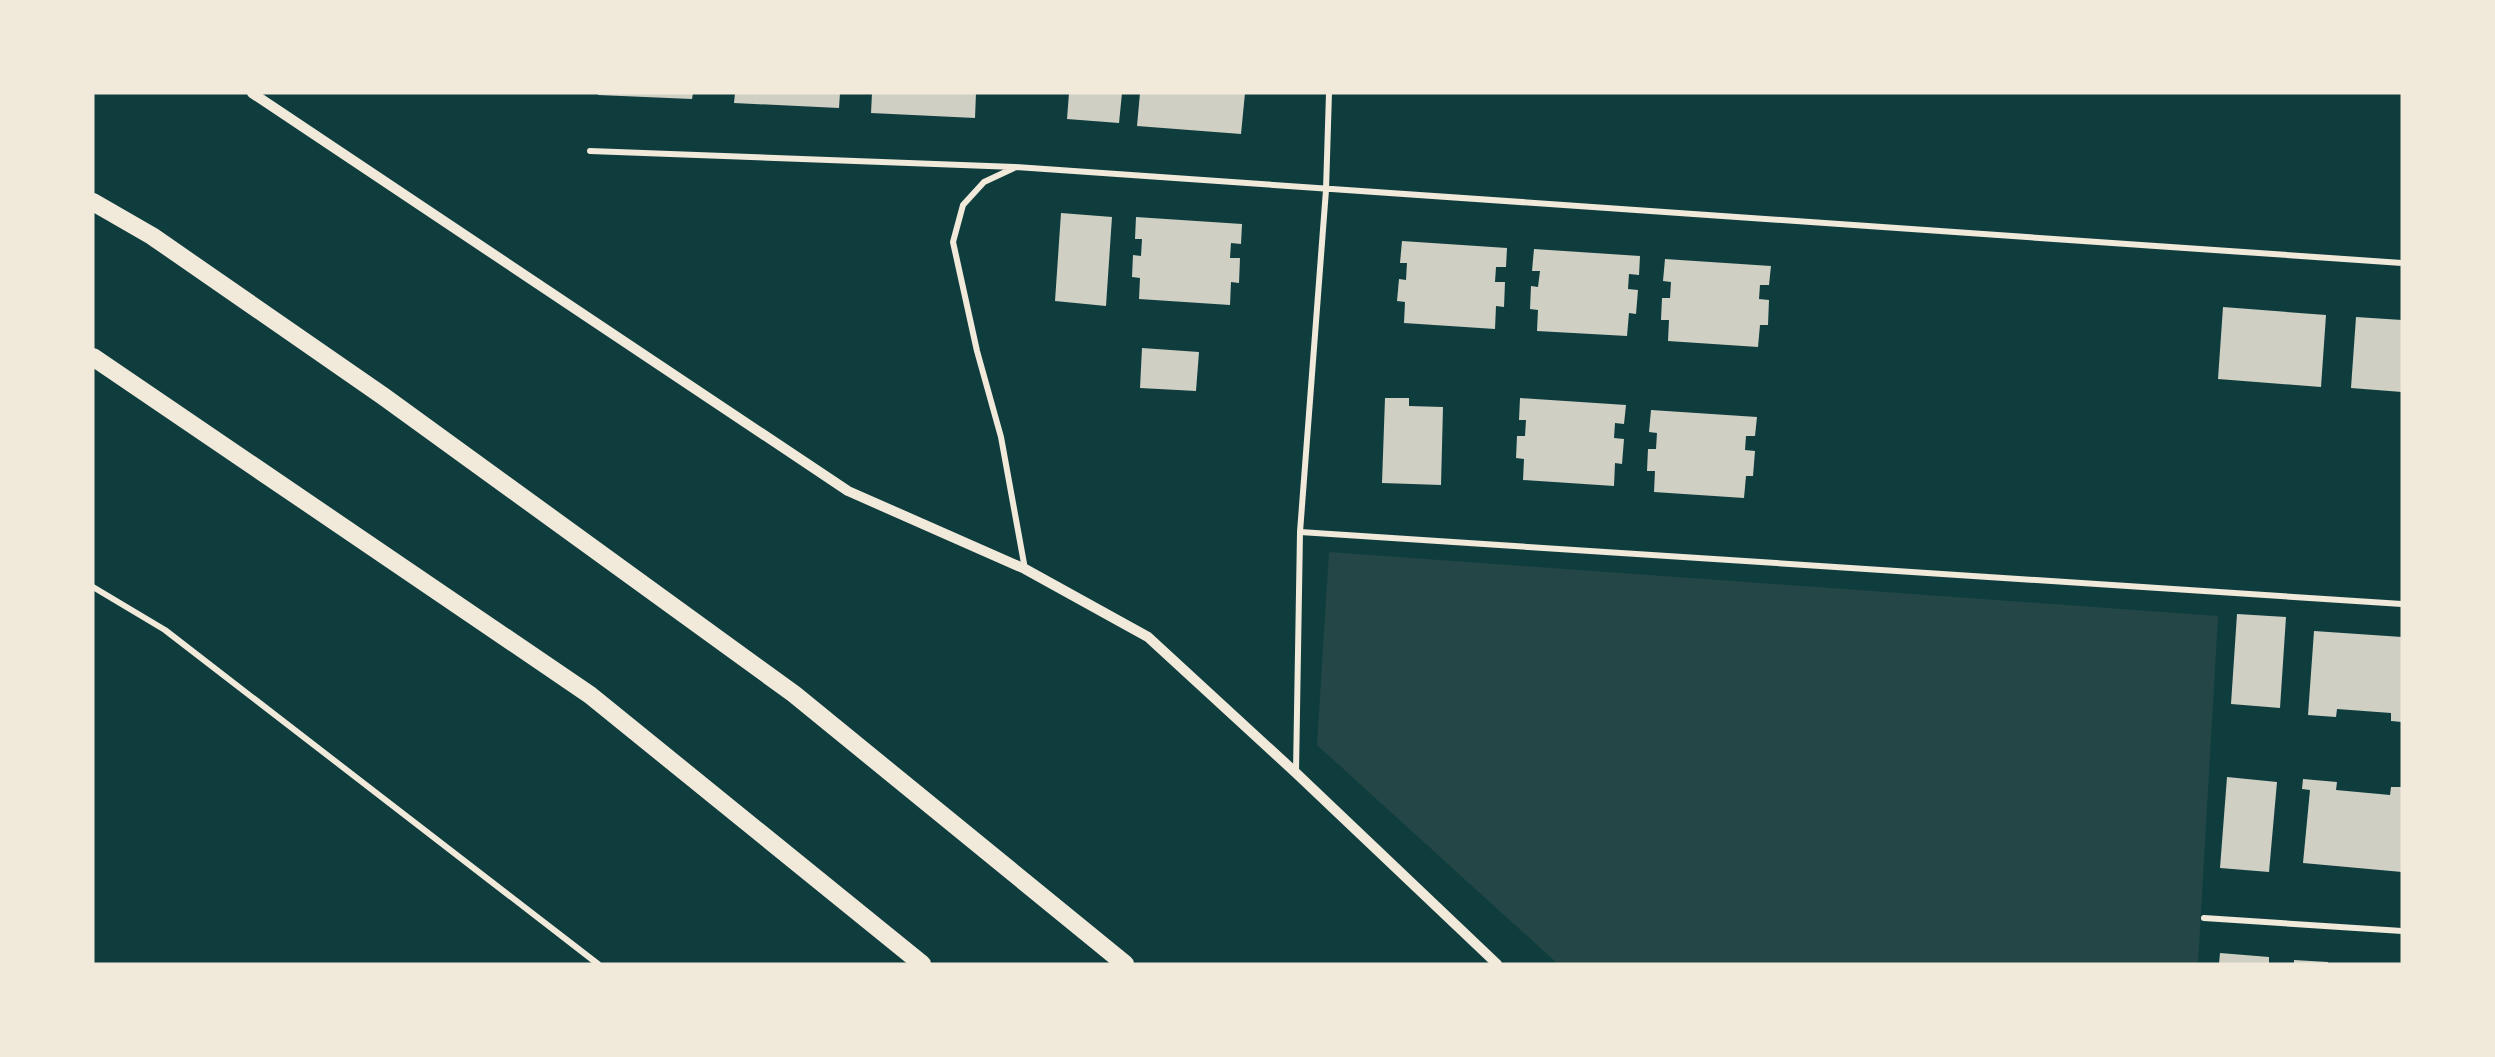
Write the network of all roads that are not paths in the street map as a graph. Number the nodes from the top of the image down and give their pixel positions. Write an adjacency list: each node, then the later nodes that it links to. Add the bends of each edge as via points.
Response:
1 (252, 93): 10 (street, via 848,491)
2 (1329, 93): 5 (street)
3 (590, 151): 4 (street)
4 (1015, 167): 5 (street); 10 (street, via 984,182 963,205 953,242 1000,437)
5 (1326, 190): 7 (street); 9 (street)
6 (93, 202): 18 (highway, via 152,236 382,396 794,694)
7 (2402, 263)
8 (93, 357): 17 (highway, via 590,695)
9 (1300, 532): 12 (street); 13 (street)
10 (1025, 569): 13 (street, via 1148,637)
11 (93, 587): 16 (street, via 165,630)
12 (2402, 604)
13 (1296, 773): 19 (street)
14 (2204, 918): 15 (street)
15 (2402, 931)
16 (598, 964)
17 (922, 964)
18 (1125, 964)
19 (1497, 964)

